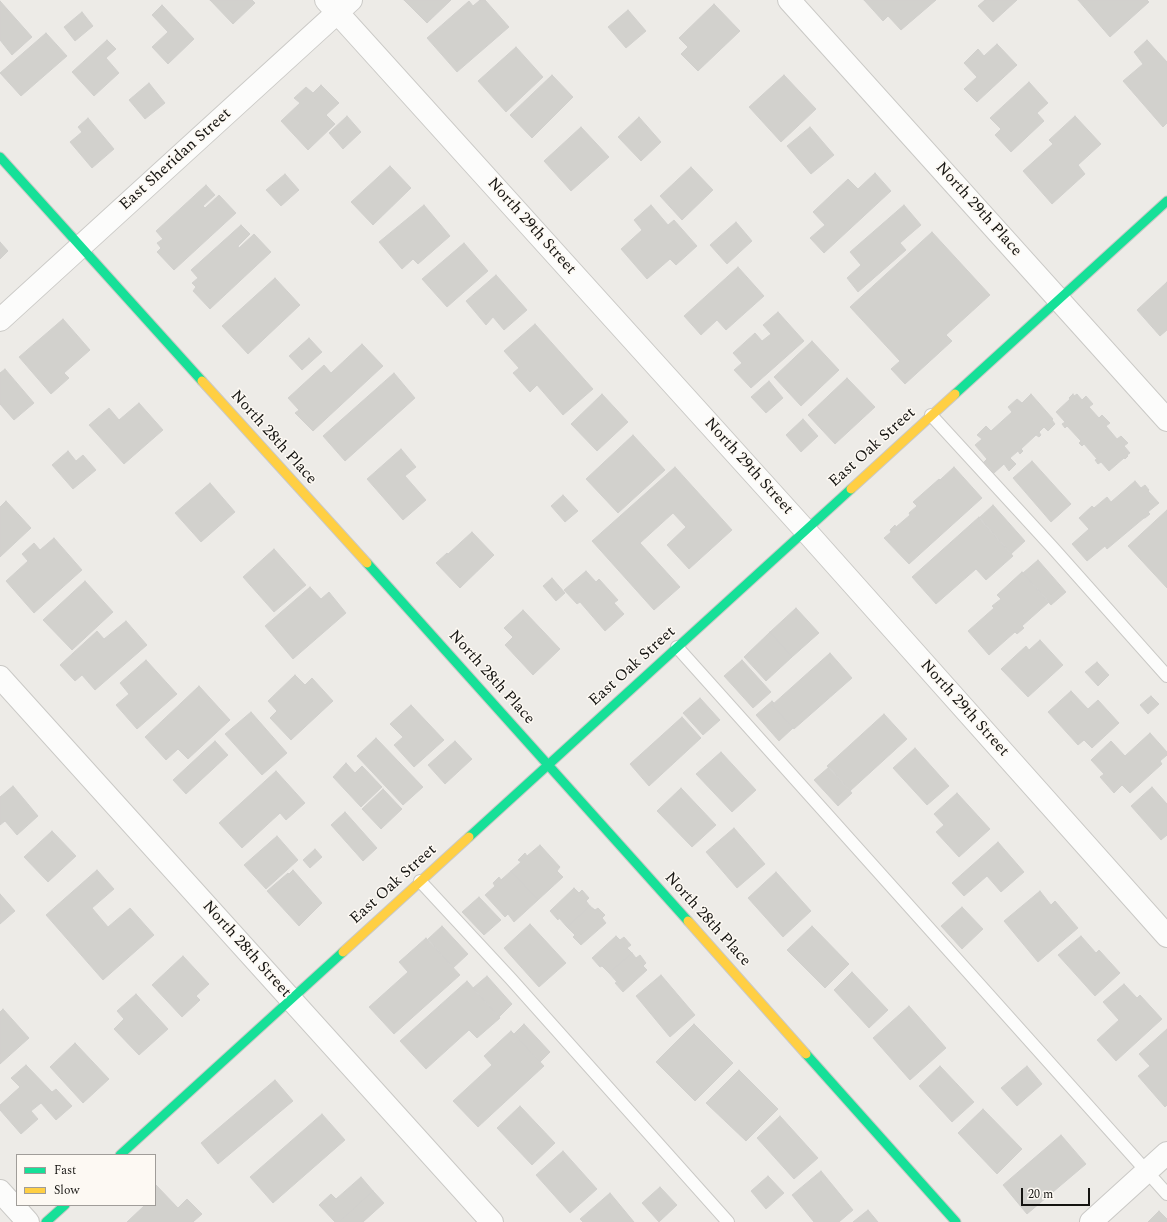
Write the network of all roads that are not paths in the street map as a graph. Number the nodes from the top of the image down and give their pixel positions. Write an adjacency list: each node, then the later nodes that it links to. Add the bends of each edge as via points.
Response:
1 (789, 0): 6 (street, North 29th Place)
2 (338, 4): 5 (street, East Sheridan Street); 10 (street, North 29th Street)
3 (0, 157): 5 (street, North 28th Place)
4 (1167, 201): 6 (street, East Oak Street)
5 (81, 247): 7 (street, East Sheridan Street); 14 (street, North 28th Place)
6 (1059, 300): 8 (street, East Oak Street); 9 (street, North 29th Place)
7 (0, 320)
8 (931, 416): 10 (street, East Oak Street); 12 (lane)
9 (1167, 420)
10 (805, 530): 11 (street, East Oak Street); 16 (street, North 29th Street)
11 (677, 647): 14 (street, East Oak Street); 20 (lane)
12 (1167, 676)
13 (0, 677): 17 (street, North 28th Street)
14 (548, 764): 15 (street, East Oak Street); 28 (street, North 28th Place)
15 (420, 882): 17 (street, East Oak Street); 27 (lane, via 511,979)
16 (1167, 936)
17 (291, 999): 19 (street, East Oak Street); 26 (street, North 28th Street)
18 (1167, 1153): 20 (street)
19 (121, 1154)
20 (1147, 1172): 22 (lane); 29 (street)
21 (0, 1191): 24 (street)
22 (1167, 1194)
23 (64, 1206): 25 (street)
24 (28, 1222)
25 (46, 1222)
26 (492, 1222)
27 (728, 1222)
28 (956, 1222)
29 (1091, 1222)

